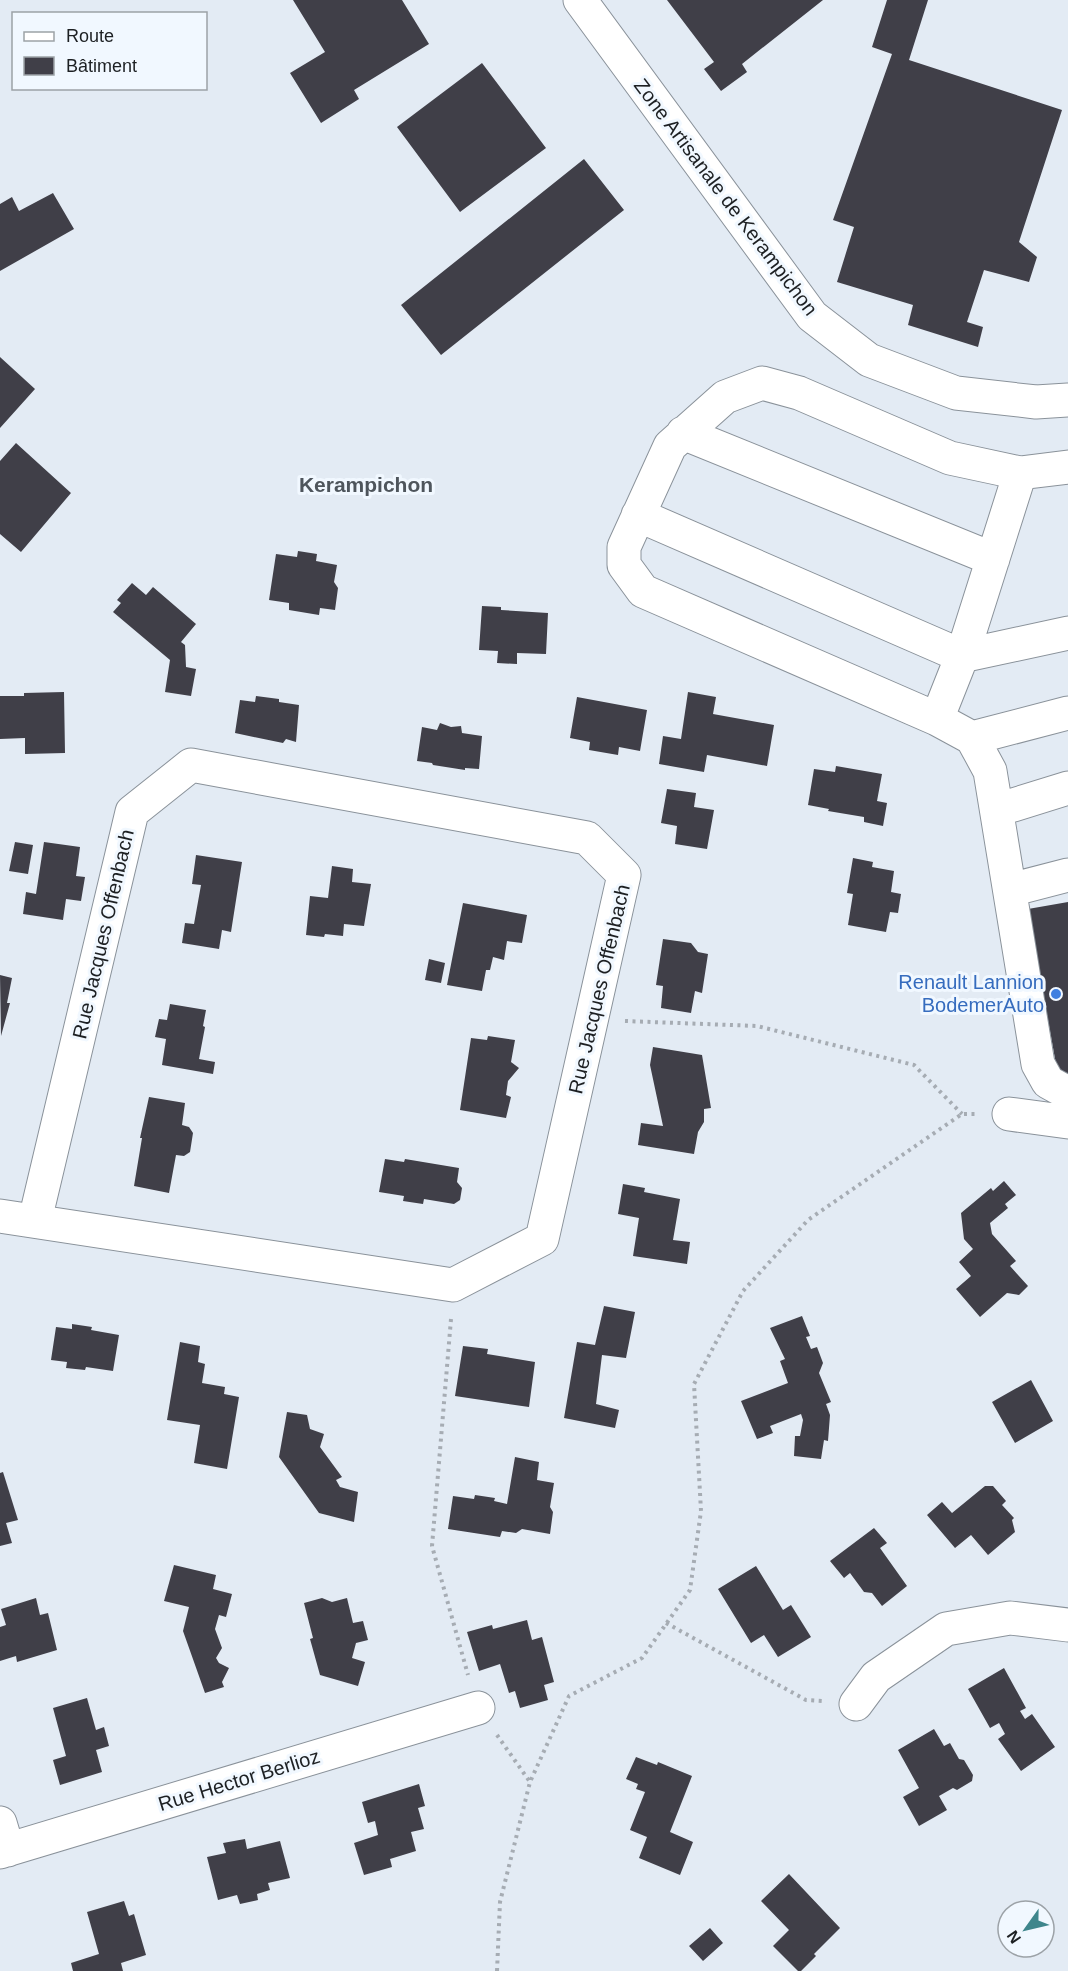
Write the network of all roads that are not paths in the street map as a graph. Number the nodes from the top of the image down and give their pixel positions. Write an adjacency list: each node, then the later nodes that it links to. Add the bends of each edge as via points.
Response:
1 (580, 0): 2 (street, Zone Artisanale de Kerampichon, via 812,316 870,360 956,393 1036,402)
2 (1068, 400)
3 (683, 433): 5 (street, via 724,397 762,383 799,393 950,458); 6 (street, via 670,446); 7 (street)
4 (1068, 467): 5 (street)
5 (1020, 474): 7 (street)
6 (638, 515): 9 (street); 11 (street, via 624,547 624,565 644,591)
7 (993, 559): 9 (street)
8 (1068, 633): 9 (street)
9 (962, 656): 11 (street)
10 (1068, 713): 12 (street)
11 (937, 719): 12 (street)
12 (972, 738): 14 (street, via 990,771)
13 (1068, 788): 14 (street)
14 (997, 810): 16 (street)
15 (1068, 875): 16 (street)
16 (1010, 890): 17 (street, via 1038,1064 1048,1082)
17 (1068, 1094)
18 (1009, 1114): 19 (street)
19 (1068, 1122)
20 (0, 1216): 21 (street)
21 (35, 1220): 21 (street, Rue Jacques Offenbach, via 132,812 191,765 587,838 624,875 542,1239 453,1285)
22 (1068, 1625): 23 (street, via 1010,1618 946,1629 876,1677)
23 (856, 1704)
24 (478, 1708): 25 (street, Rue Hector Berlioz)
25 (3, 1842)

